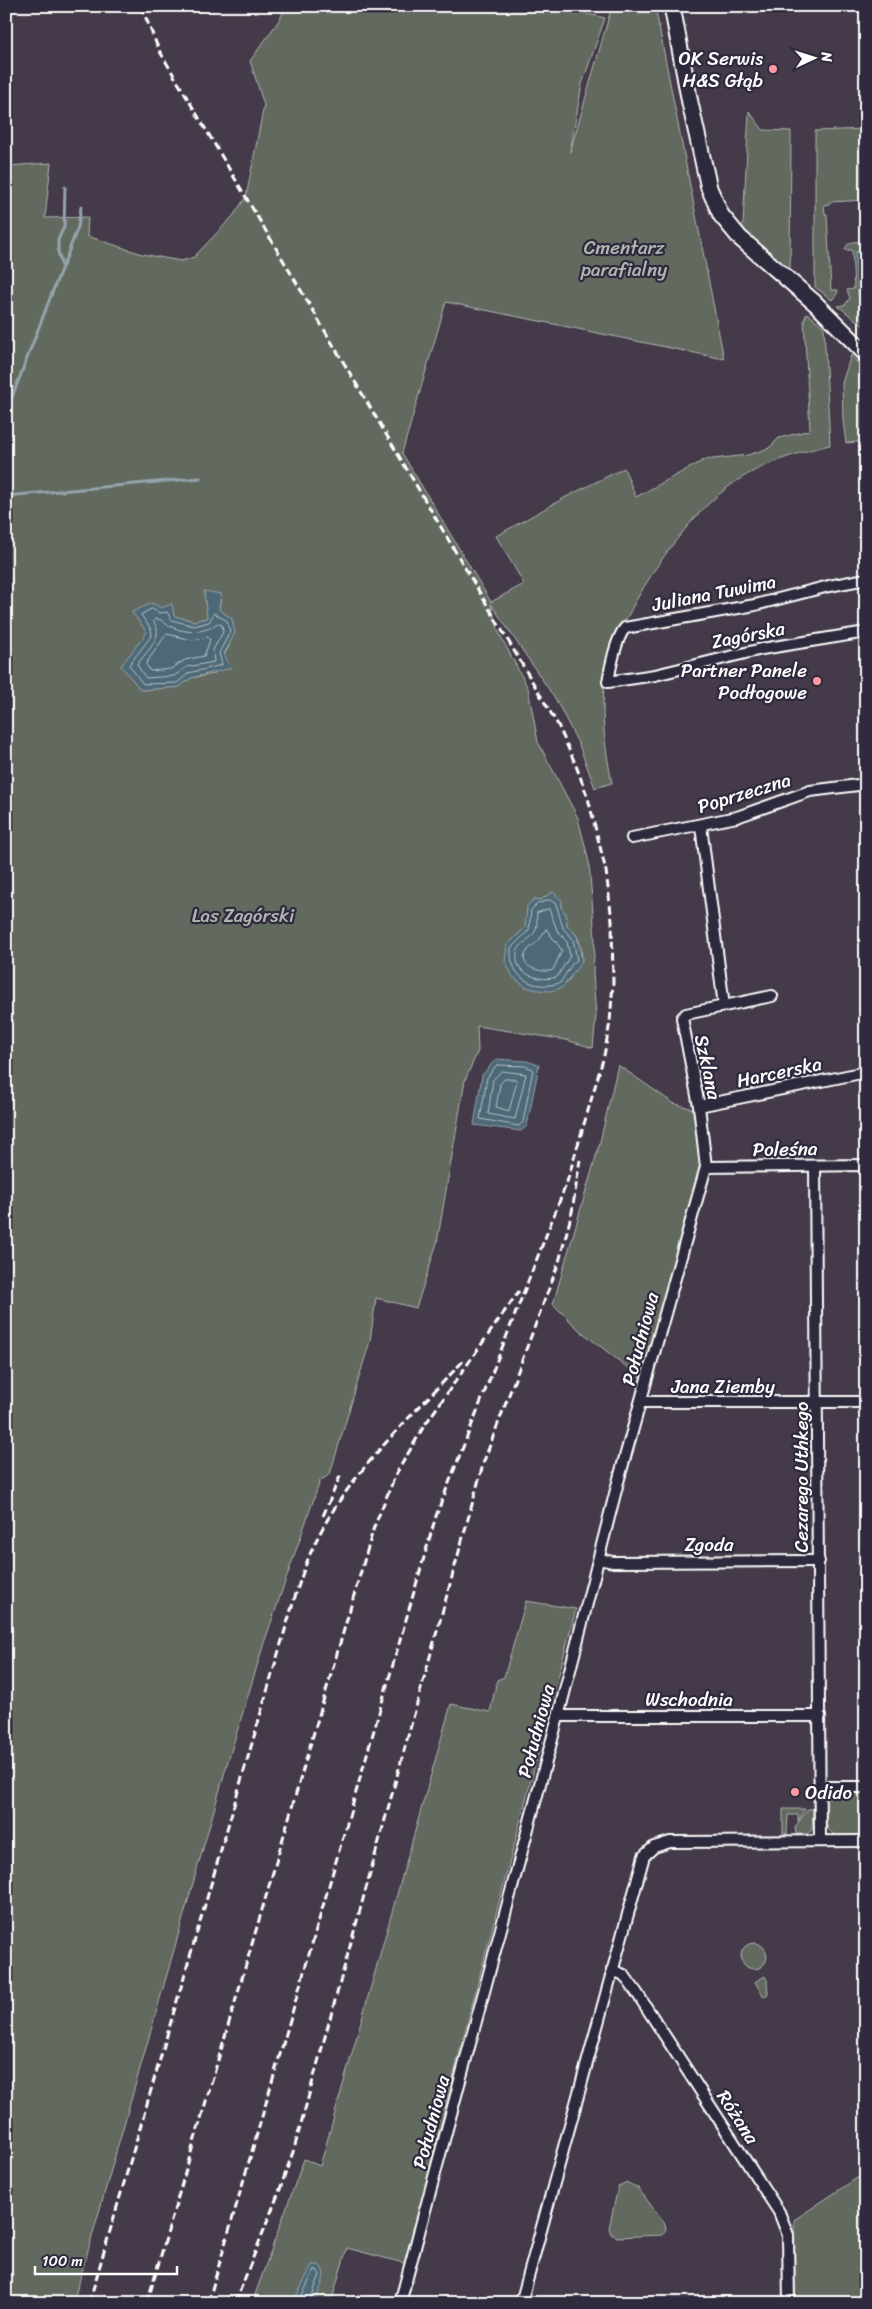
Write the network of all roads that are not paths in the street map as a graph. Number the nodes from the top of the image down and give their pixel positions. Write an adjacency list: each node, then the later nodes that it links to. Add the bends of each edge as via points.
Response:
1 (672, 6): 2 (street, via 693,119 714,201 730,228 815,303)
2 (866, 354)
3 (866, 579): 5 (street, Juliana Tuwima, via 755,605 625,628)
4 (866, 632): 5 (street, Zagórska, via 762,649 655,675)
5 (608, 682)
6 (866, 784): 7 (street, Poprzeczna, via 804,793 748,814)
7 (701, 826): 8 (street, Poprzeczna); 10 (street)
8 (632, 838)
9 (772, 996): 10 (street, Szklana)
10 (724, 1006): 12 (street, Szklana, via 686,1014 682,1018)
11 (866, 1072): 12 (street, Harcerska)
12 (699, 1106): 15 (street, Szklana)
13 (866, 1165): 14 (street, Poleśna)
14 (815, 1166): 15 (street, Poleśna); 18 (street, Cezarego Uthkego)
15 (706, 1168): 16 (street, Południowa)
16 (641, 1402): 18 (street, Jana Ziemby); 19 (street, Południowa)
17 (866, 1402): 18 (street, Jana Ziemby)
18 (818, 1403): 20 (street, Cezarego Uthkego)
19 (599, 1558): 20 (street, Zgoda, via 613,1562); 21 (street, Południowa)
20 (818, 1561): 22 (street, Cezarego Uthkego)
21 (558, 1716): 22 (street, Wschodnia); 28 (street, Południowa)
22 (820, 1716): 23 (street, Cezarego Uthkego)
23 (820, 1787): 24 (street); 25 (street, Cezarego Uthkego)
24 (866, 1787)
25 (820, 1840): 26 (street); 27 (street, via 670,1842 654,1847 641,1864)
26 (866, 1841)
27 (612, 1970): 29 (street); 30 (street, Różana, via 624,1975 637,1993 779,2212 788,2234)
28 (400, 2303)
29 (521, 2303)
30 (790, 2303)

